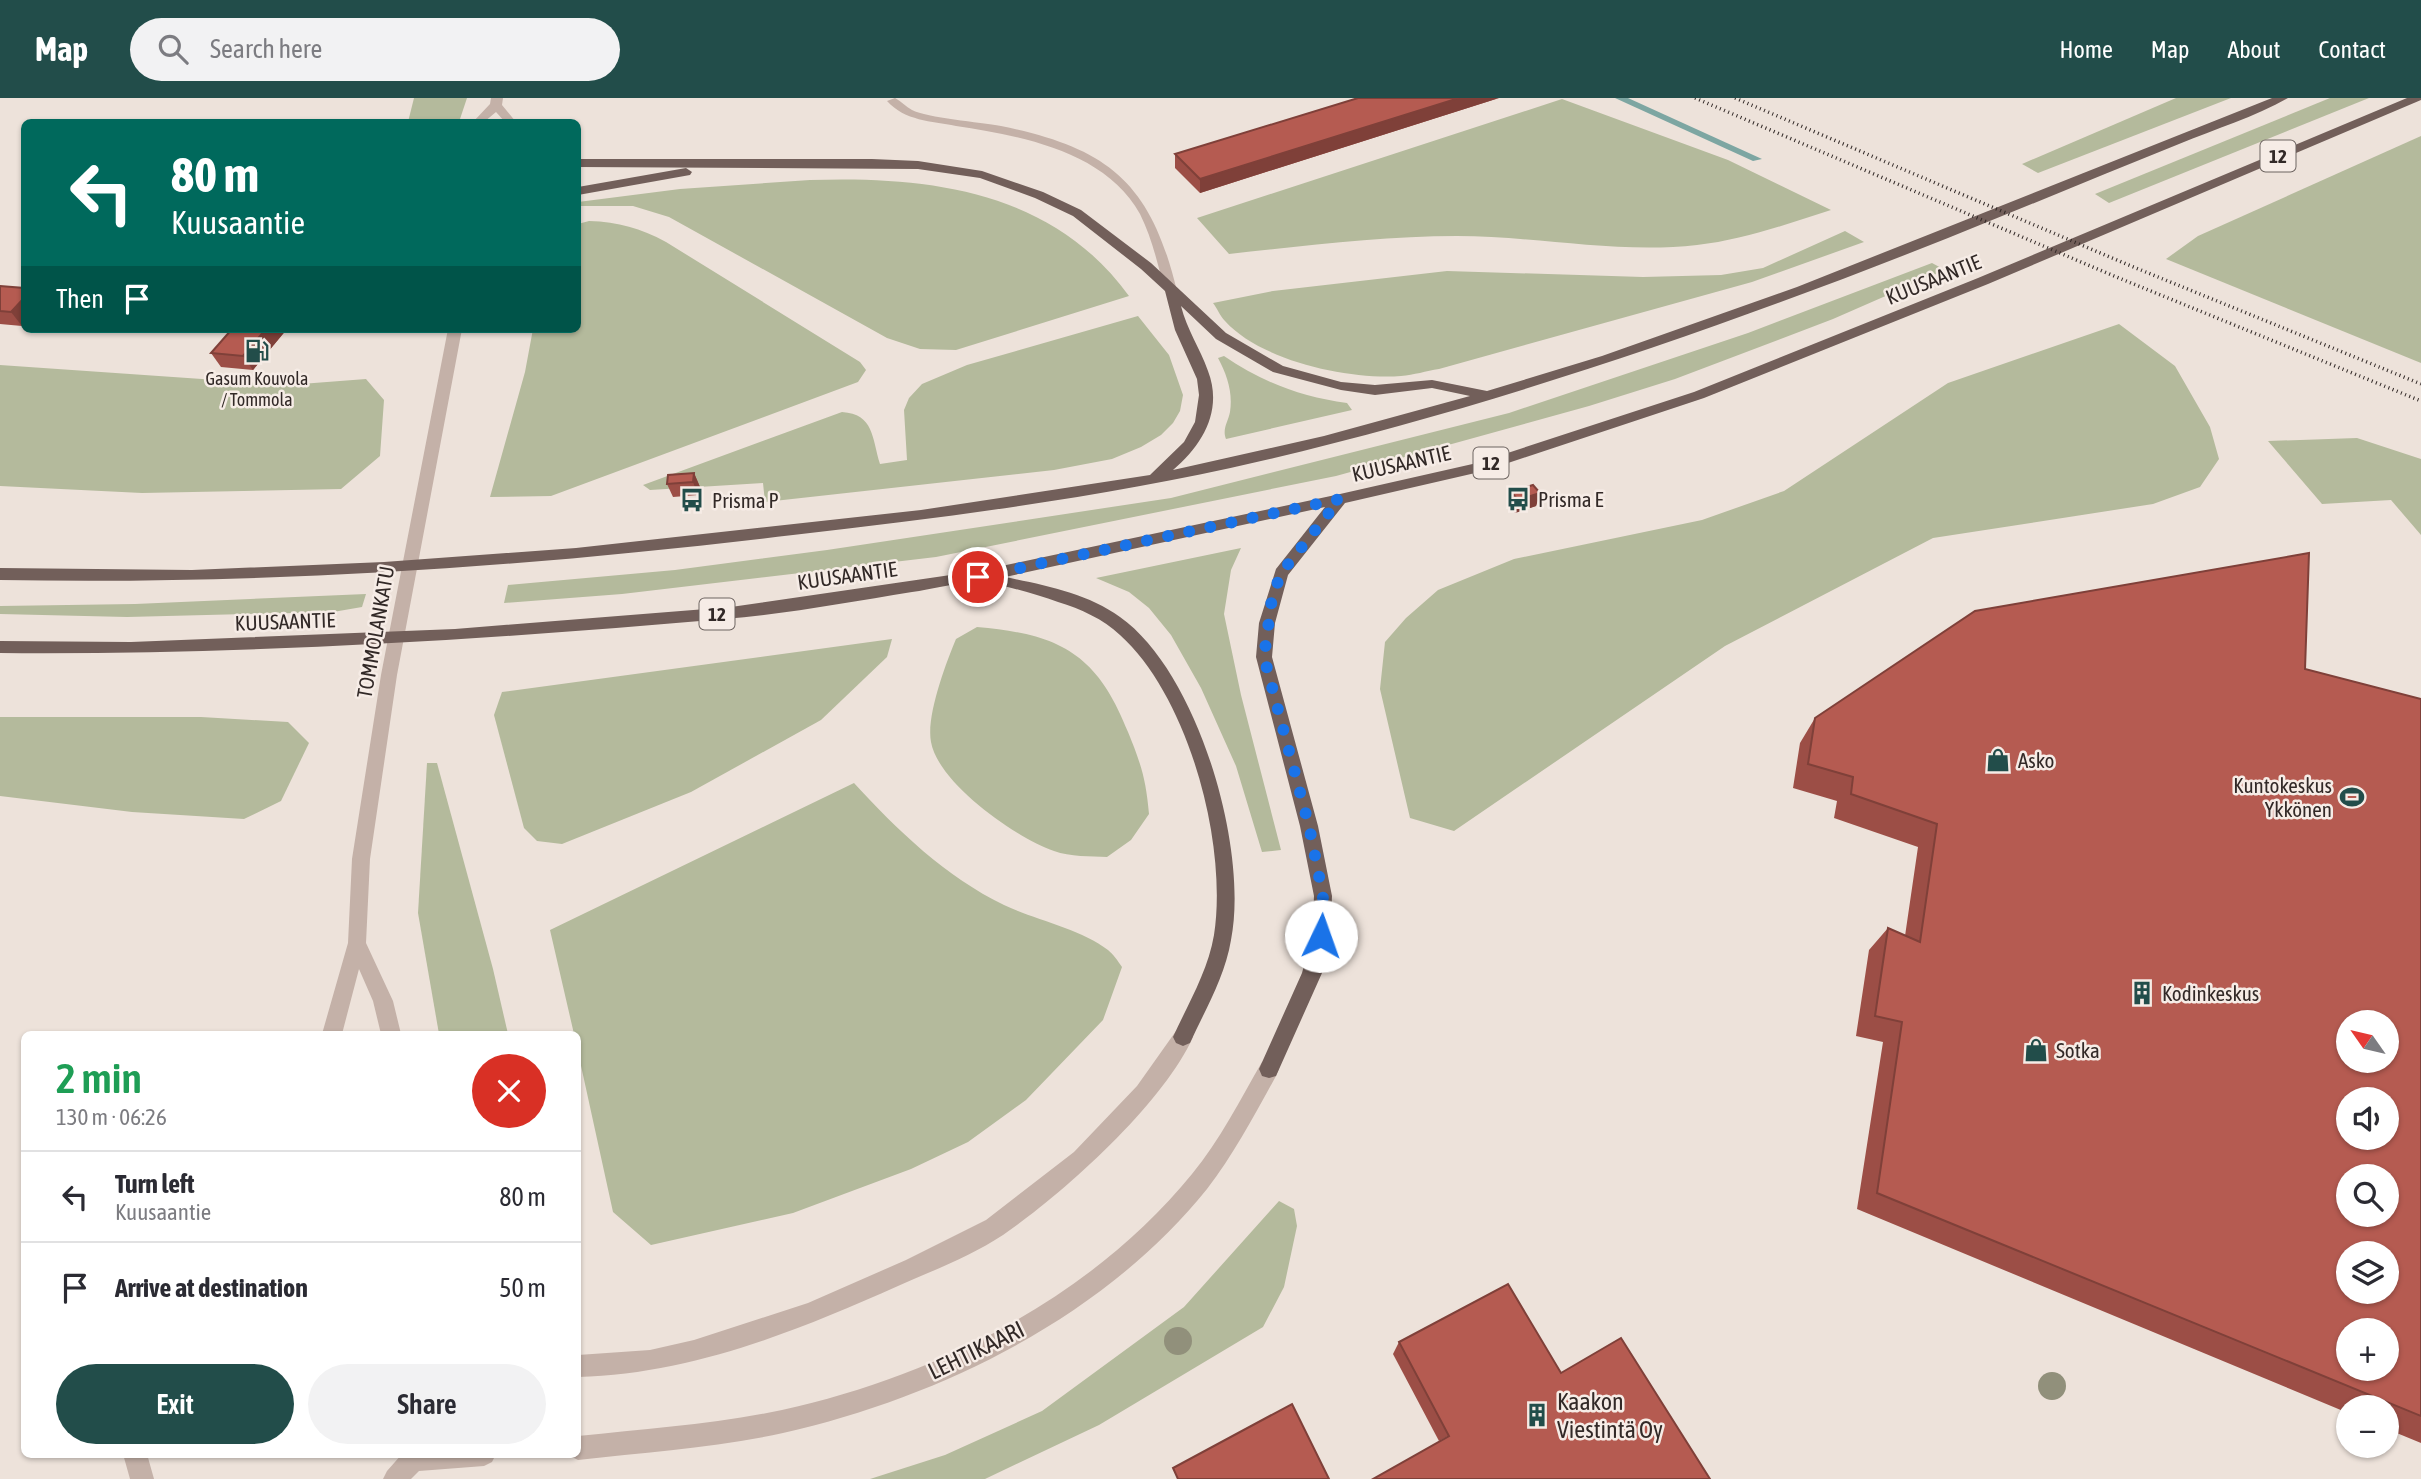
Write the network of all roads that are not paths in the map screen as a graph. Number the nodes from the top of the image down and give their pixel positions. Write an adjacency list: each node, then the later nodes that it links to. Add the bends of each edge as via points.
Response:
1 (2282, 98): 12 (main road, KUUSAANTIE / 12, via 1908,250 1681,335)
2 (2417, 98): 14 (main road, KUUSAANTIE / 12, via 1699,395 1479,467)
3 (496, 101): 5 (street); 6 (street)
4 (894, 101): 10 (street, via 908,113 1025,134 1106,172 1130,193 1148,221)
5 (481, 119)
6 (509, 119)
7 (581, 163): 8 (main road)
8 (755, 165): 9 (main road); 10 (main road, via 918,165 1009,183 1077,213)
9 (581, 190)
10 (1171, 291): 12 (main road, via 1221,336 1278,369 1341,386 1375,390 1432,384); 13 (main road, via 1179,324 1204,378 1206,403 1202,427 1187,451)
11 (453, 333): 18 (street, TOMMOLANKATU, via 387,688 361,859)
12 (1487, 396): 13 (main road, KUUSAANTIE / 12)
13 (1151, 480): 15 (main road, KUUSAANTIE / 12, via 1002,505 477,562 377,569 76,576)
14 (1340, 499): 16 (main road, KUUSAANTIE / 12); 22 (main road, via 1281,573 1267,623 1264,657 1323,896 1321,936 1312,973)
15 (0, 573)
16 (978, 577): 17 (main road, KUUSAANTIE / 12, via 731,613 455,635 131,648); 21 (main road, via 1093,609 1127,631 1153,660 1180,709 1207,777 1226,875 1224,929 1217,963)
17 (0, 647)
18 (357, 943): 19 (street, TOMMOLANKATU); 20 (street, TOMMOLANKATU, via 383,1000)
19 (332, 1031)
20 (390, 1031)
21 (1183, 1037): 23 (street, via 1144,1093 1081,1159 994,1228 810,1314 650,1362)
22 (1269, 1069): 24 (street, LEHTIKAARI, via 1233,1134 1198,1182 1157,1226 1104,1274 1036,1320 966,1359 868,1398 783,1421)
23 (581, 1366)
24 (581, 1448)
25 (136, 1458): 27 (street)
26 (416, 1458): 28 (street)
27 (142, 1479)
28 (395, 1479)

